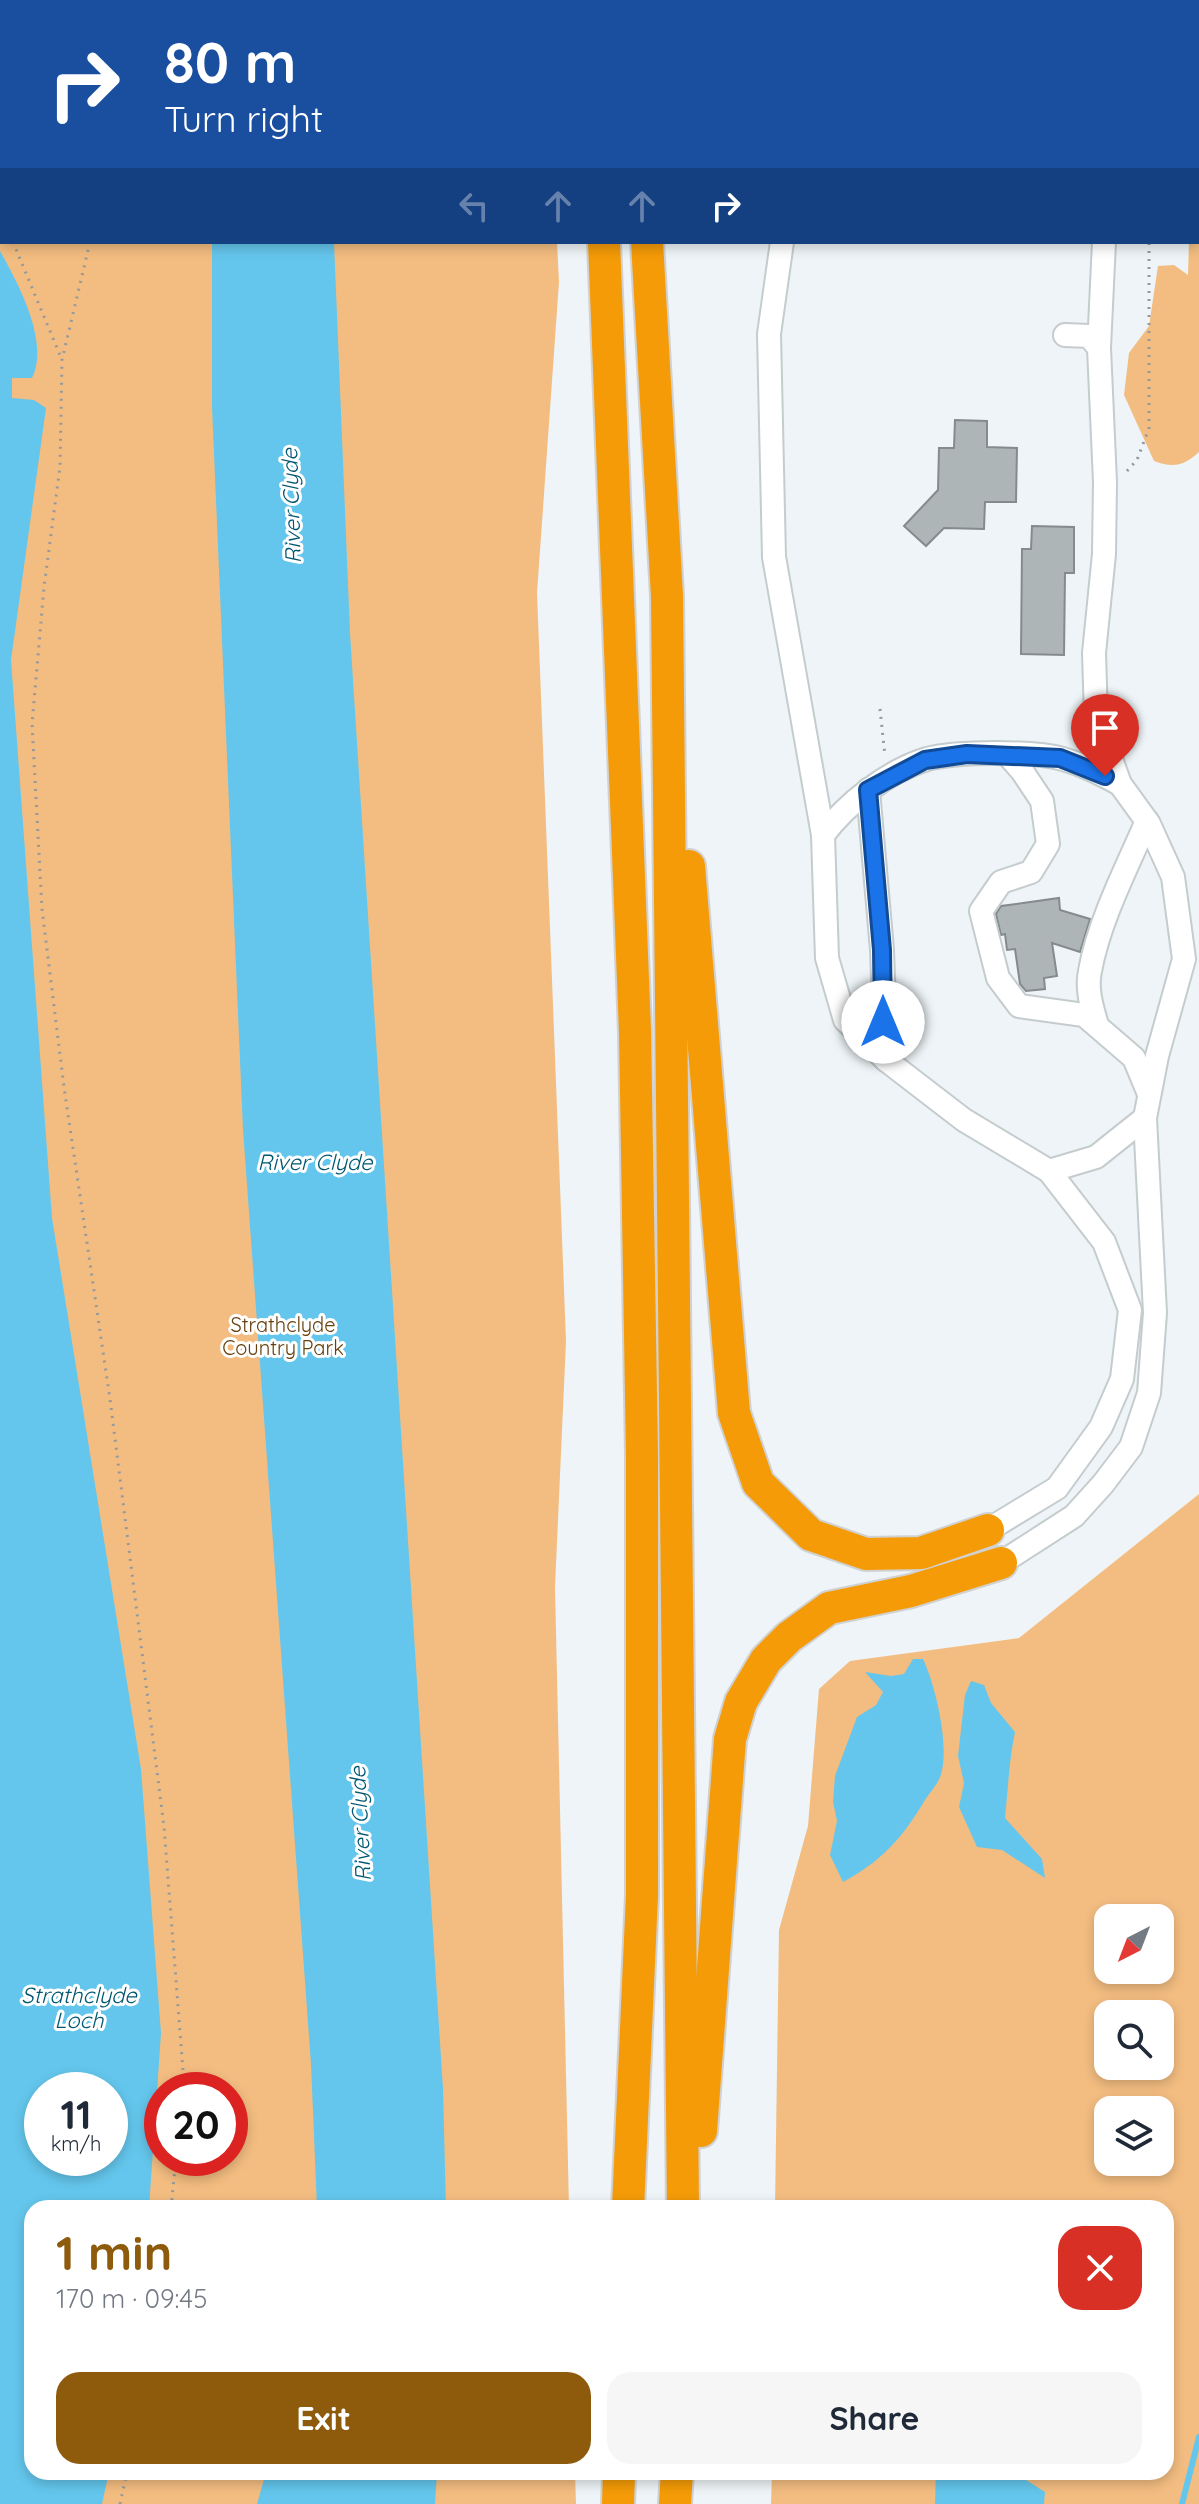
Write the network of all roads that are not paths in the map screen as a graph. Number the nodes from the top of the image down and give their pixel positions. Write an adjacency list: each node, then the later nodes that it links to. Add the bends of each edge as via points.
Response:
1 (604, 244): 20 (highway, via 635,1031 642,1472 642,1895)
2 (647, 244): 7 (highway)
3 (782, 244): 12 (lane, via 769,334 774,557)
4 (1104, 244): 6 (lane)
5 (1065, 335): 6 (lane, via 1089,336)
6 (1099, 348): 9 (lane, via 1105,482 1094,653 1096,717)
7 (667, 596): 18 (highway, via 734,1413 758,1483 811,1535 866,1554 921,1553); 21 (highway)
8 (1008, 755): 9 (lane, via 1060,758); 10 (lane, via 925,760); 13 (lane, via 1042,801 1048,844 1031,872 1001,882 981,911 998,978 1019,1006 1084,1015)
9 (1120, 784): 11 (lane)
10 (878, 785): 12 (lane); 14 (lane)
11 (1147, 821): 13 (lane, via 1089,972); 15 (lane, via 1173,877 1184,959)
12 (823, 835): 14 (lane, via 827,958 845,1020)
13 (1097, 1025): 15 (lane, via 1134,1058)
14 (886, 1060): 17 (lane, via 964,1120)
15 (1149, 1096): 16 (lane)
16 (1145, 1118): 17 (lane, via 1096,1157); 19 (lane, via 1155,1313 1149,1393 1131,1447 1103,1484 1074,1516)
17 (1049, 1171): 18 (lane, via 1104,1242 1130,1310 1122,1379 1101,1427 1057,1488)
18 (988, 1530)
19 (1001, 1563): 22 (highway, via 911,1591 829,1608 766,1660 741,1702 730,1739)
20 (628, 2200)
21 (683, 2200)
22 (697, 2200)
23 (619, 2480): 25 (highway)
24 (676, 2480): 26 (highway)
25 (618, 2504)
26 (675, 2504)

